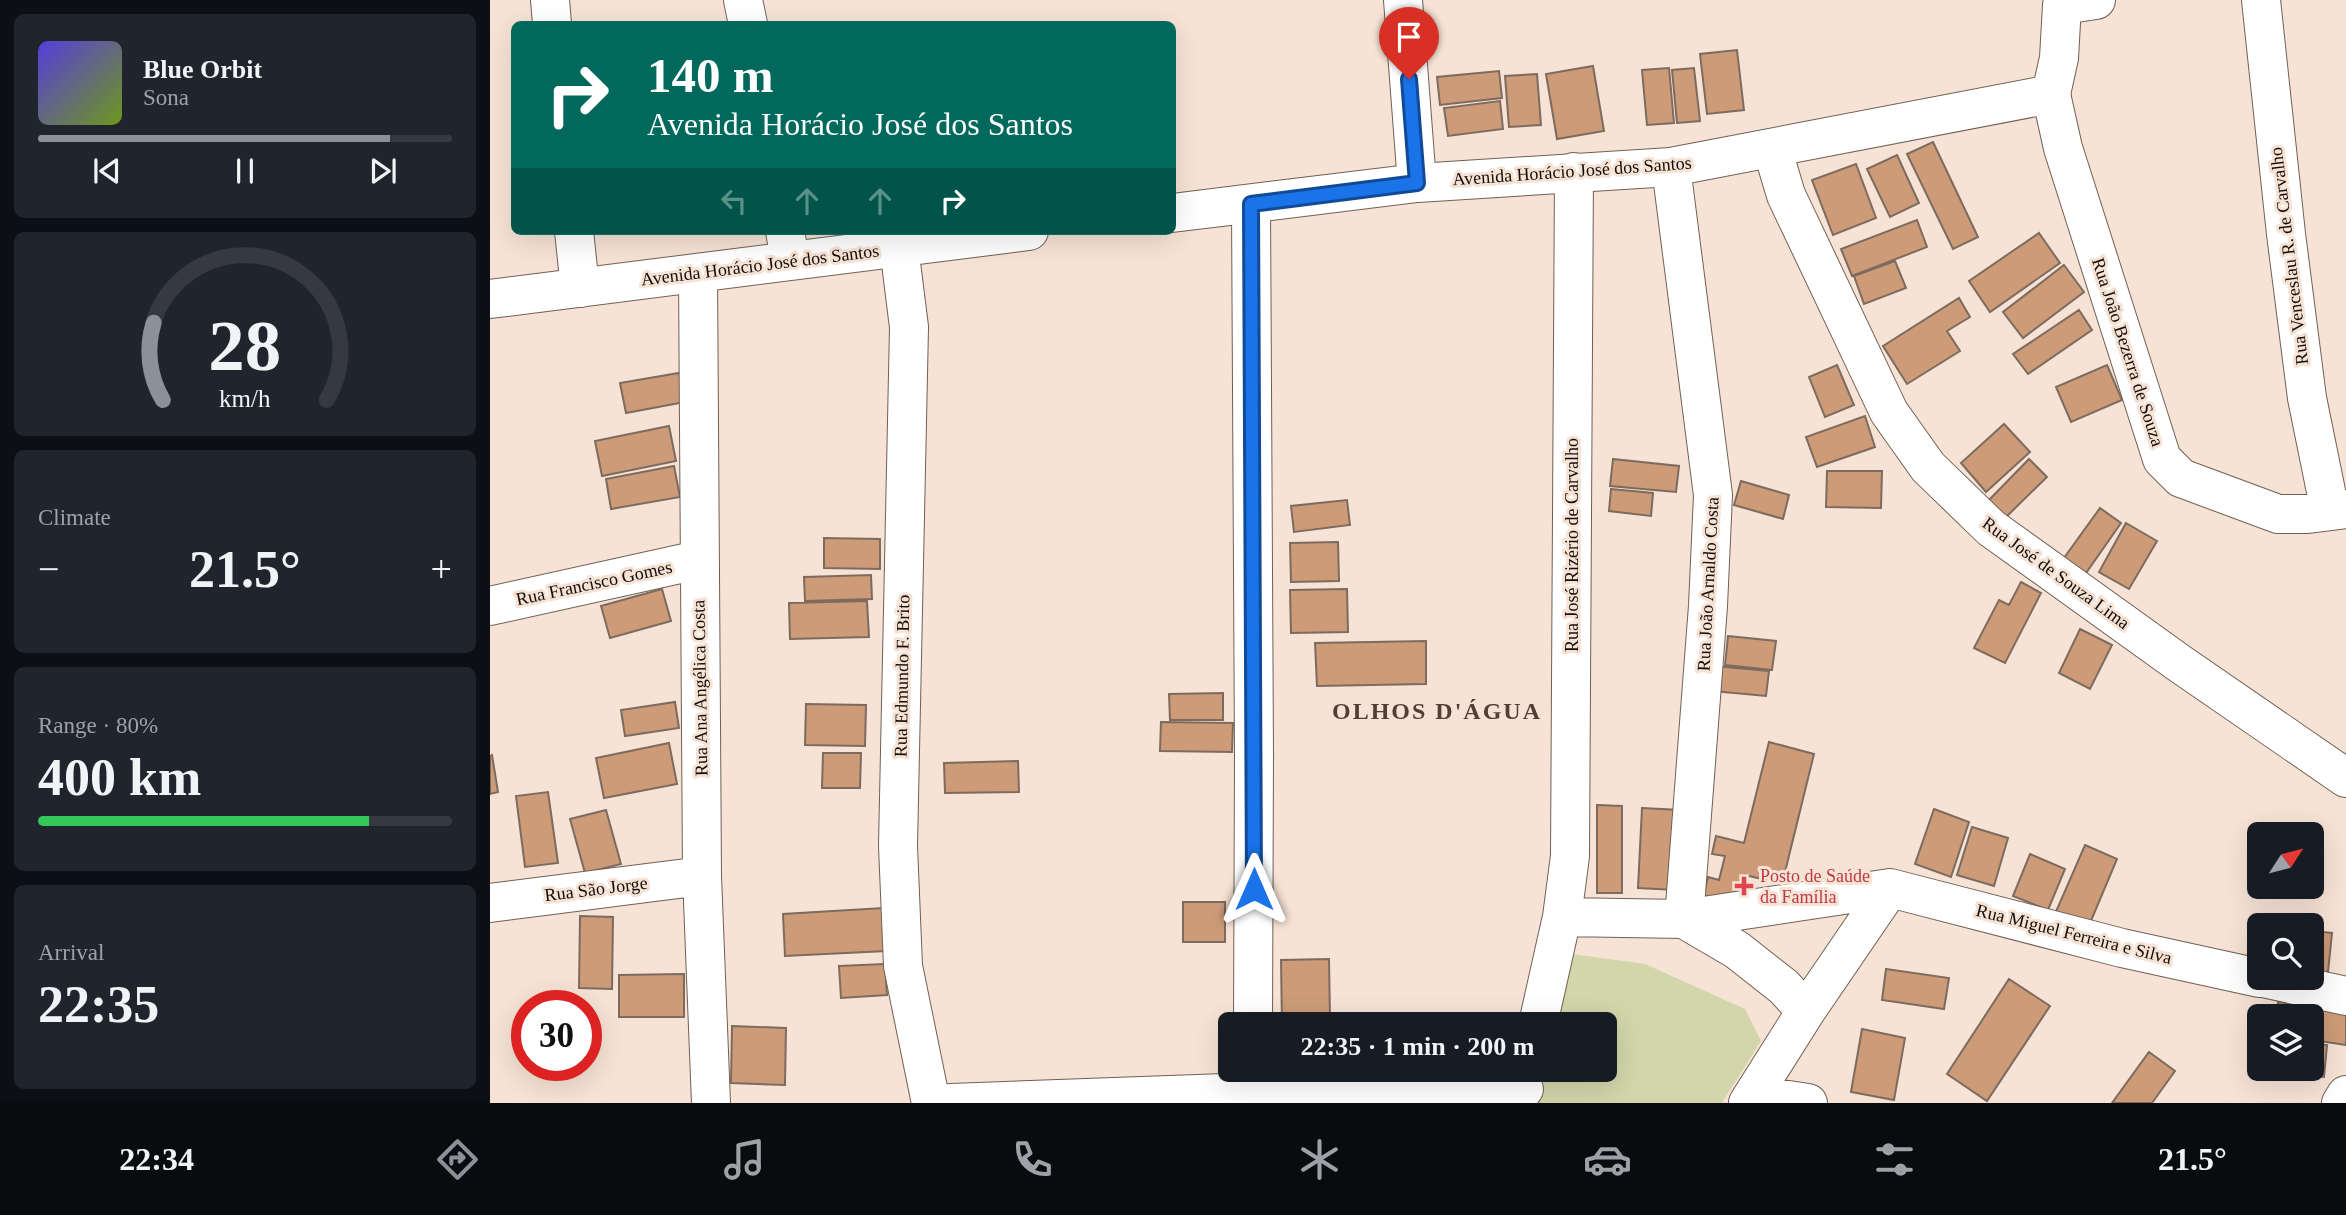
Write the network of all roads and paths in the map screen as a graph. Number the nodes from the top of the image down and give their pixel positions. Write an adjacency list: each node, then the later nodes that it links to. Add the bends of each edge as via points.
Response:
1 (550, 0): 6 (street)
2 (743, 0): 7 (street)
3 (1403, 0): 12 (street)
4 (2261, 0): 22 (street, Rua Venceslau R. de Carvalho, via 2306,398)
5 (2073, 2): 8 (street)
6 (552, 21)
7 (747, 21)
8 (2051, 94): 9 (street, Avenida Horácio José dos Santos); 22 (street, Rua João Bezerra de Souza, via 2063,148 2162,459 2181,478 2278,514)
9 (1772, 149): 10 (street, Avenida Horácio José dos Santos); 25 (street, Rua José de Souza Lima, via 1786,195 1888,412 1928,467 1991,528)
10 (1671, 167): 11 (street, Avenida Horácio José dos Santos); 30 (street, Rua João Arnaldo Costa, via 1713,495 1709,607)
11 (1574, 172): 12 (street, Avenida Horácio José dos Santos); 29 (street, Rua José Rizério de Carvalho, via 1570,856)
12 (1417, 183): 13 (street, Avenida Horácio José dos Santos)
13 (1251, 204): 14 (street, Avenida Horácio José dos Santos); 35 (street)
14 (1176, 213)
15 (574, 235): 20 (street)
16 (996, 235): 18 (street, Avenida Horácio José dos Santos)
17 (787, 246): 18 (street, Avenida Horácio José dos Santos); 19 (street, Avenida Horácio José dos Santos)
18 (899, 247): 44 (street, Rua Edmundo F. Brito, via 909,327 898,846 903,966)
19 (698, 273): 20 (street, Avenida Horácio José dos Santos); 23 (street, Rua Ana Angélica Costa)
20 (580, 288): 21 (street, Avenida Horácio José dos Santos)
21 (490, 299)
22 (2338, 510)
23 (698, 560): 24 (street, Rua Francisco Gomes); 26 (street, Rua Ana Angélica Costa)
24 (490, 606)
25 (2346, 778)
26 (702, 876): 28 (street, Rua São Jorge); 43 (street, Rua Ana Angélica Costa)
27 (1890, 888): 30 (street); 31 (street, Rua Miguel Ferreira e Silva); 34 (street)
28 (490, 902)
29 (1562, 918): 30 (street); 36 (street, Rua José Rizério de Carvalho)
30 (1684, 919): 34 (street, via 1737,950)
31 (2247, 975)
32 (2318, 990): 33 (street, Rua Miguel Ferreira e Silva)
33 (2346, 996)
34 (1806, 1011): 41 (street)
35 (1253, 1012)
36 (1541, 1012)
37 (1234, 1082): 42 (street)
38 (1330, 1082): 39 (street)
39 (1524, 1087)
40 (2346, 1096): 47 (street)
41 (1751, 1099): 46 (street)
42 (1054, 1101): 45 (street)
43 (711, 1103)
44 (931, 1103)
45 (951, 1103)
46 (1808, 1103)
47 (2341, 1103)

